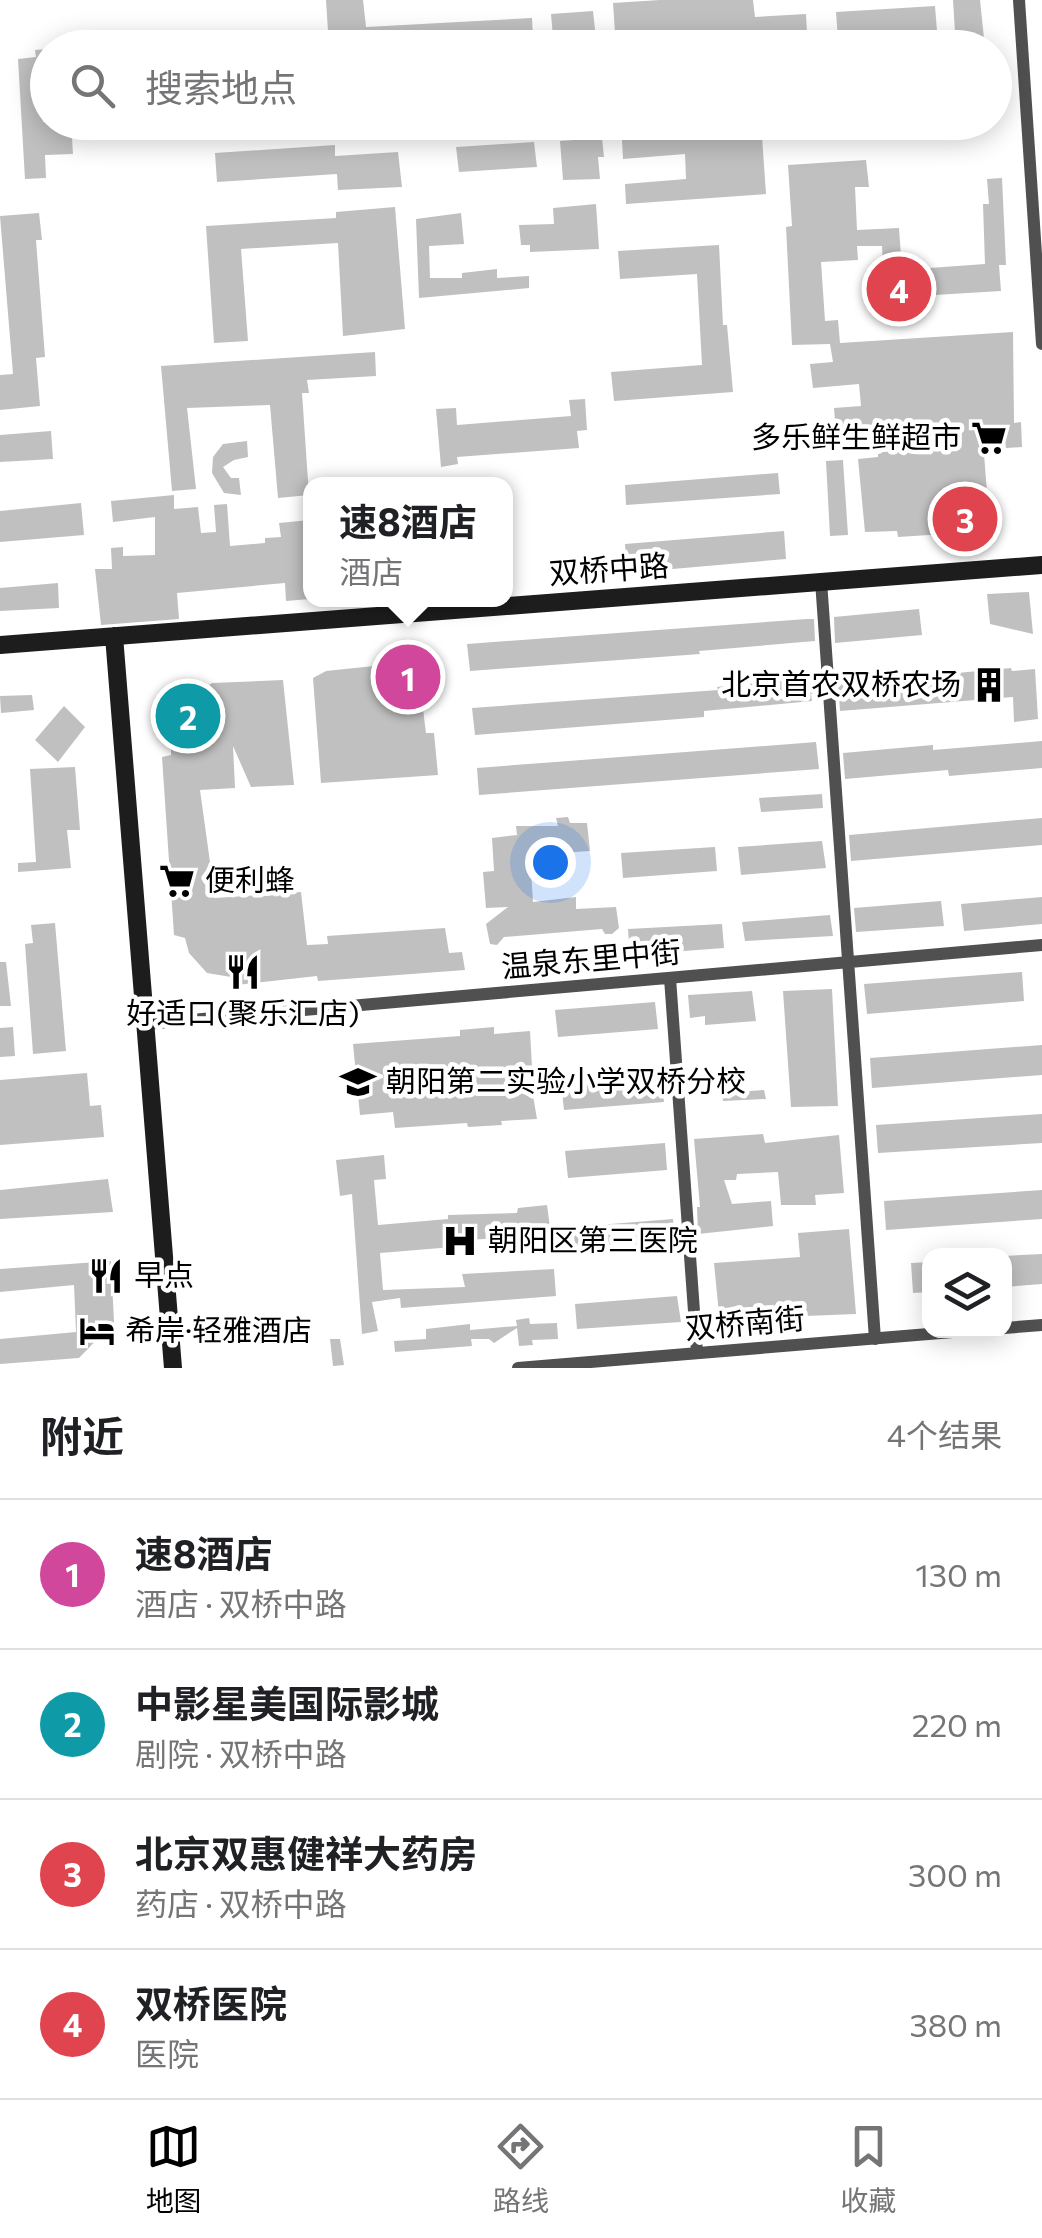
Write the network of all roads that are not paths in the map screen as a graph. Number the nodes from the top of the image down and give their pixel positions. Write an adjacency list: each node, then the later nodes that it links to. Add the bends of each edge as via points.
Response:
1 (1018, 0): 2 (street)
2 (1042, 344)
3 (1042, 565): 4 (street, 双桥中路)
4 (820, 581): 5 (street, 双桥中路); 10 (street)
5 (513, 605)
6 (486, 607): 7 (street, 双桥中路)
7 (114, 636): 8 (street, 双桥中路); 12 (street)
8 (0, 645)
9 (1042, 945): 10 (street, 温泉东里中街)
10 (848, 962): 11 (street, 温泉东里中街); 16 (street)
11 (670, 978): 12 (street, 温泉东里中街); 17 (street)
12 (145, 1024): 18 (street)
13 (1042, 1325): 14 (street)
14 (1012, 1327)
15 (922, 1335): 16 (street, 双桥南街)
16 (875, 1339): 17 (street, 双桥南街)
17 (696, 1354): 19 (street, 双桥南街)
18 (172, 1368)
19 (518, 1368)

